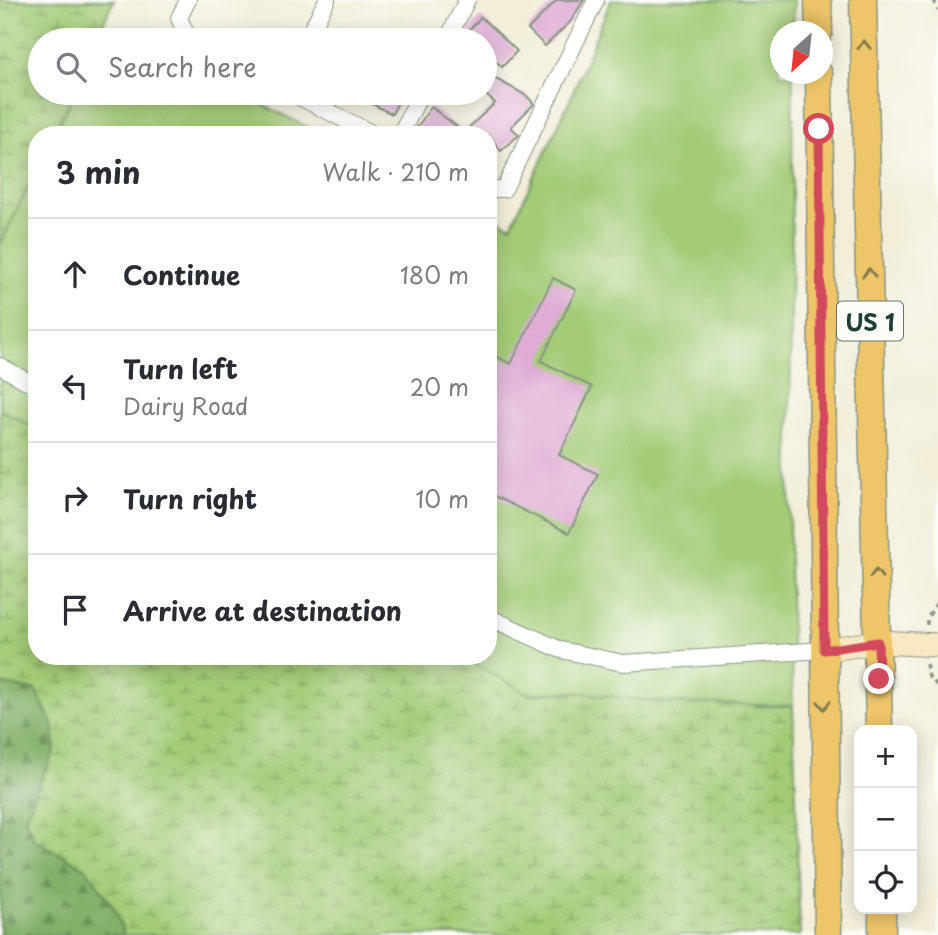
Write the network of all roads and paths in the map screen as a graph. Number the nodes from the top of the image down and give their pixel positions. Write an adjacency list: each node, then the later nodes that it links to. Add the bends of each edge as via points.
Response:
1 (188, 0): 10 (street, via 179,18)
2 (327, 0): 11 (street)
3 (467, 0): 12 (street)
4 (596, 0): 18 (street, via 503,189)
5 (818, 0): 9 (main road)
6 (863, 0): 22 (main road, US 1, one-way to 6)
7 (934, 0): 8 (path)
8 (938, 11)
9 (819, 21)
10 (184, 28)
11 (312, 28)
12 (453, 28)
13 (819, 84): 24 (main road, US 1)
14 (316, 105): 16 (street)
15 (415, 105): 17 (street)
16 (357, 126)
17 (404, 126)
18 (497, 189)
19 (0, 366): 20 (street)
20 (28, 382)
21 (497, 621): 24 (street, via 561,650 623,663)
22 (878, 642): 23 (street); 24 (street); 25 (main road, US 1)
23 (938, 645)
24 (824, 650): 27 (main road, US 1, one-way to 27)
25 (879, 725)
26 (882, 914): 28 (main road)
27 (828, 935)
28 (882, 935)

